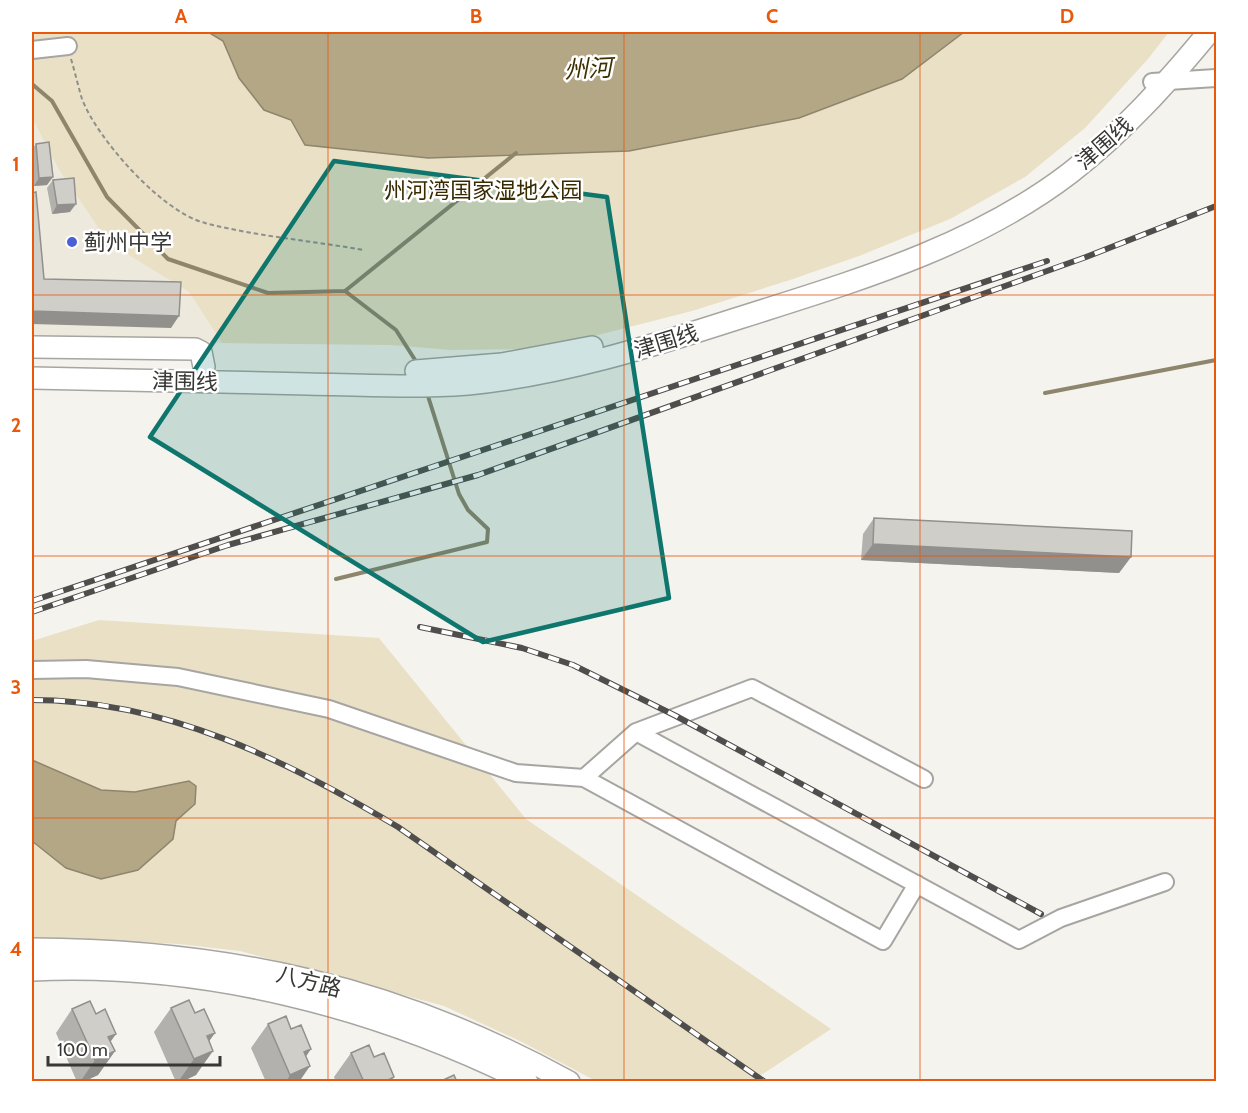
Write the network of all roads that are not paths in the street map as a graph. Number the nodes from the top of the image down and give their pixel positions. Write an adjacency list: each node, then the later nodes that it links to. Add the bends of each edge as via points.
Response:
1 (1194, 32): 6 (main road, 津围线)
2 (1209, 32): 6 (main road, 津围线)
3 (68, 46): 4 (street)
4 (32, 50)
5 (1216, 78): 6 (street)
6 (1160, 82): 11 (main road, 津围线, via 1025,187 961,225 888,256 750,303 604,344 441,378)
7 (32, 347): 9 (main road, via 195,349 201,352)
8 (32, 364): 9 (main road, 津围线)
9 (204, 367): 11 (main road, 津围线)
10 (32, 378): 11 (main road, 津围线)
11 (410, 378)
12 (32, 670): 14 (street, via 86,669 178,677 329,709 516,773)
13 (636, 732): 14 (street); 15 (street, via 752,688); 17 (street)
14 (584, 778): 17 (street, via 883,941)
15 (924, 779)
16 (1165, 882): 17 (street, via 1061,918 1019,940)
17 (916, 884)
18 (32, 949): 21 (main road, 八方路, via 189,956 305,979 441,1019 517,1053)
19 (32, 970): 20 (main road, 八方路, via 125,970 194,978 286,996 396,1025 480,1058)
20 (527, 1082)
21 (569, 1082)

